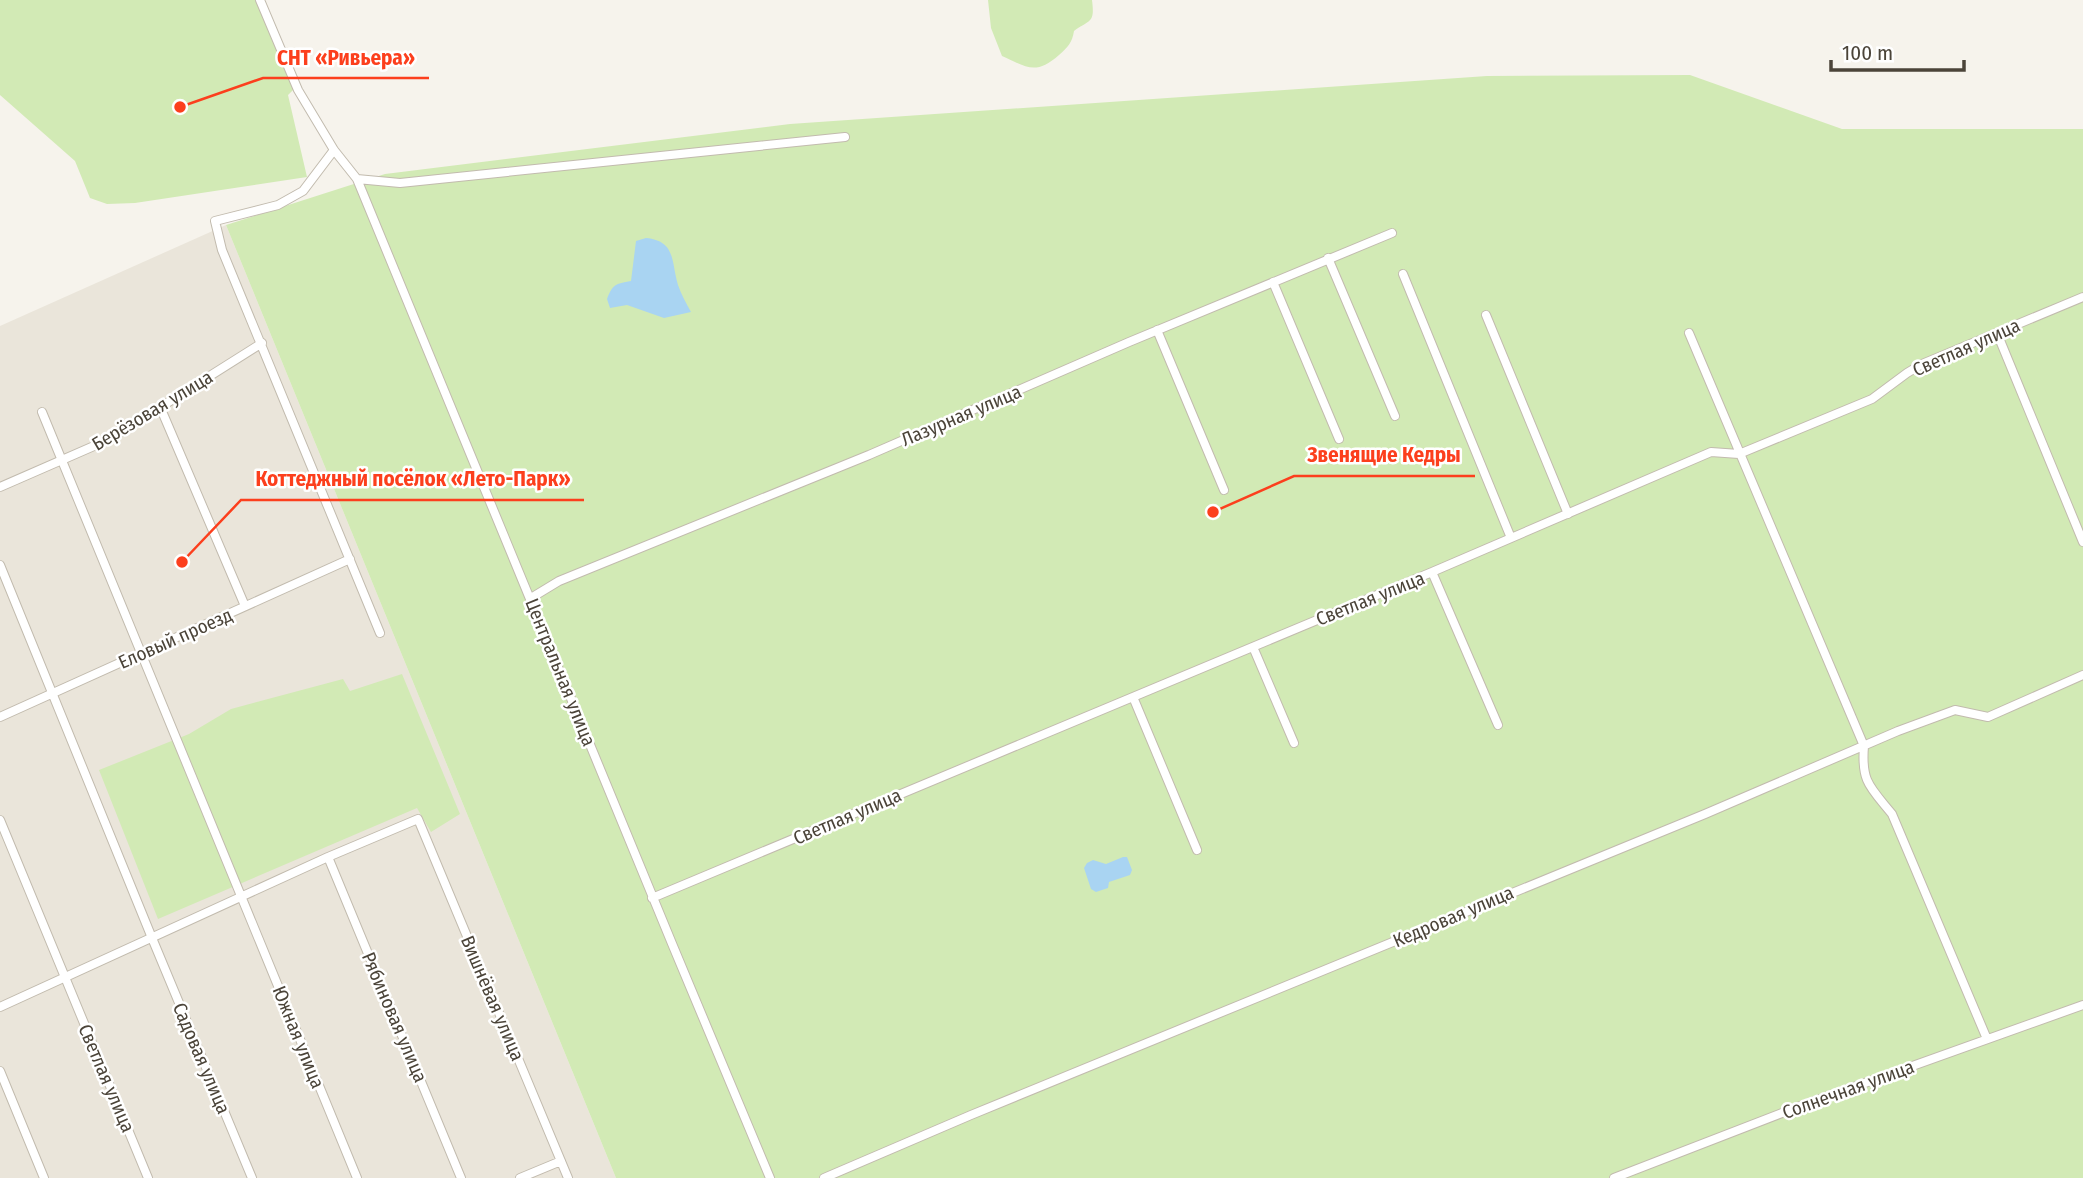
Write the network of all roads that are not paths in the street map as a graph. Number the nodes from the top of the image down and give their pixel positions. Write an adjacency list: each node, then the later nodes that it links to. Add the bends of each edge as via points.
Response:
1 (260, 0): 3 (street, via 298,90)
2 (845, 136): 4 (street, via 400,183)
3 (334, 150): 4 (street, Центральная улица); 14 (street, via 303,191 278,205 215,221 222,250)
4 (357, 179): 29 (street, Центральная улица)
5 (1392, 233): 6 (street, Лазурная улица)
6 (1328, 258): 8 (street, Лазурная улица); 17 (street)
7 (1402, 274): 24 (street)
8 (1273, 282): 11 (street, Лазурная улица); 18 (street)
9 (2083, 297): 13 (street, Светлая улица)
10 (1486, 315): 23 (street)
11 (1157, 331): 22 (street); 29 (street, Лазурная улица, via 559,581)
12 (1689, 333): 19 (street)
13 (1997, 333): 19 (street, Светлая улица, via 1922,364 1872,399); 25 (street)
14 (262, 343): 15 (street, Берёзовая улица); 26 (street)
15 (161, 409): 20 (street, Берёзовая улица, via 110,439); 30 (street)
16 (42, 412): 20 (street, Южная улица)
17 (1395, 416)
18 (1339, 439)
19 (1739, 454): 23 (street, Светлая улица, via 1712,452); 40 (street)
20 (61, 460): 21 (street, Берёзовая улица); 33 (street, Южная улица)
21 (0, 486)
22 (1224, 489)
23 (1568, 514): 24 (street, Светлая улица)
24 (1511, 538): 28 (street, Светлая улица)
25 (2083, 542)
26 (350, 559): 30 (street, Еловый проезд); 31 (street)
27 (0, 565): 35 (street, Садовая улица)
28 (1432, 572): 32 (street, Светлая улица); 38 (street)
29 (531, 598): 45 (street, Центральная улица)
30 (245, 606): 33 (street, Еловый проезд)
31 (380, 633)
32 (1253, 647): 36 (street, Светлая улица); 39 (street)
33 (140, 654): 35 (street, Еловый проезд); 44 (street, Южная улица)
34 (2083, 675): 40 (street, Кедровая улица, via 1988,717 1955,710)
35 (53, 693): 37 (street, Еловый проезд); 46 (street, Садовая улица)
36 (1133, 697): 42 (street); 45 (street, Светлая улица)
37 (0, 717)
38 (1498, 725)
39 (1294, 743)
40 (1864, 746): 50 (street, via 1862,768 1870,787 1892,814); 61 (street, Кедровая улица)
41 (0, 820): 47 (street, Светлая улица)
42 (1197, 850)
43 (328, 857): 44 (street); 52 (street, Вишнёвая улица, via 418,819); 57 (street, Рябиновая улица)
44 (241, 896): 46 (street); 56 (street, Южная улица)
45 (652, 898): 60 (street, Центральная улица)
46 (152, 938): 47 (street); 55 (street, Садовая улица)
47 (65, 977): 49 (street); 54 (street, Светлая улица)
48 (2083, 1005): 50 (street, Солнечная улица)
49 (0, 1007)
50 (1987, 1039): 62 (street, Солнечная улица)
51 (0, 1071): 53 (street)
52 (561, 1161): 58 (street); 59 (street, Вишнёвая улица)
53 (44, 1178)
54 (148, 1178)
55 (252, 1178)
56 (357, 1178)
57 (461, 1178)
58 (520, 1178)
59 (568, 1178)
60 (770, 1178)
61 (824, 1178)
62 (1614, 1178)

